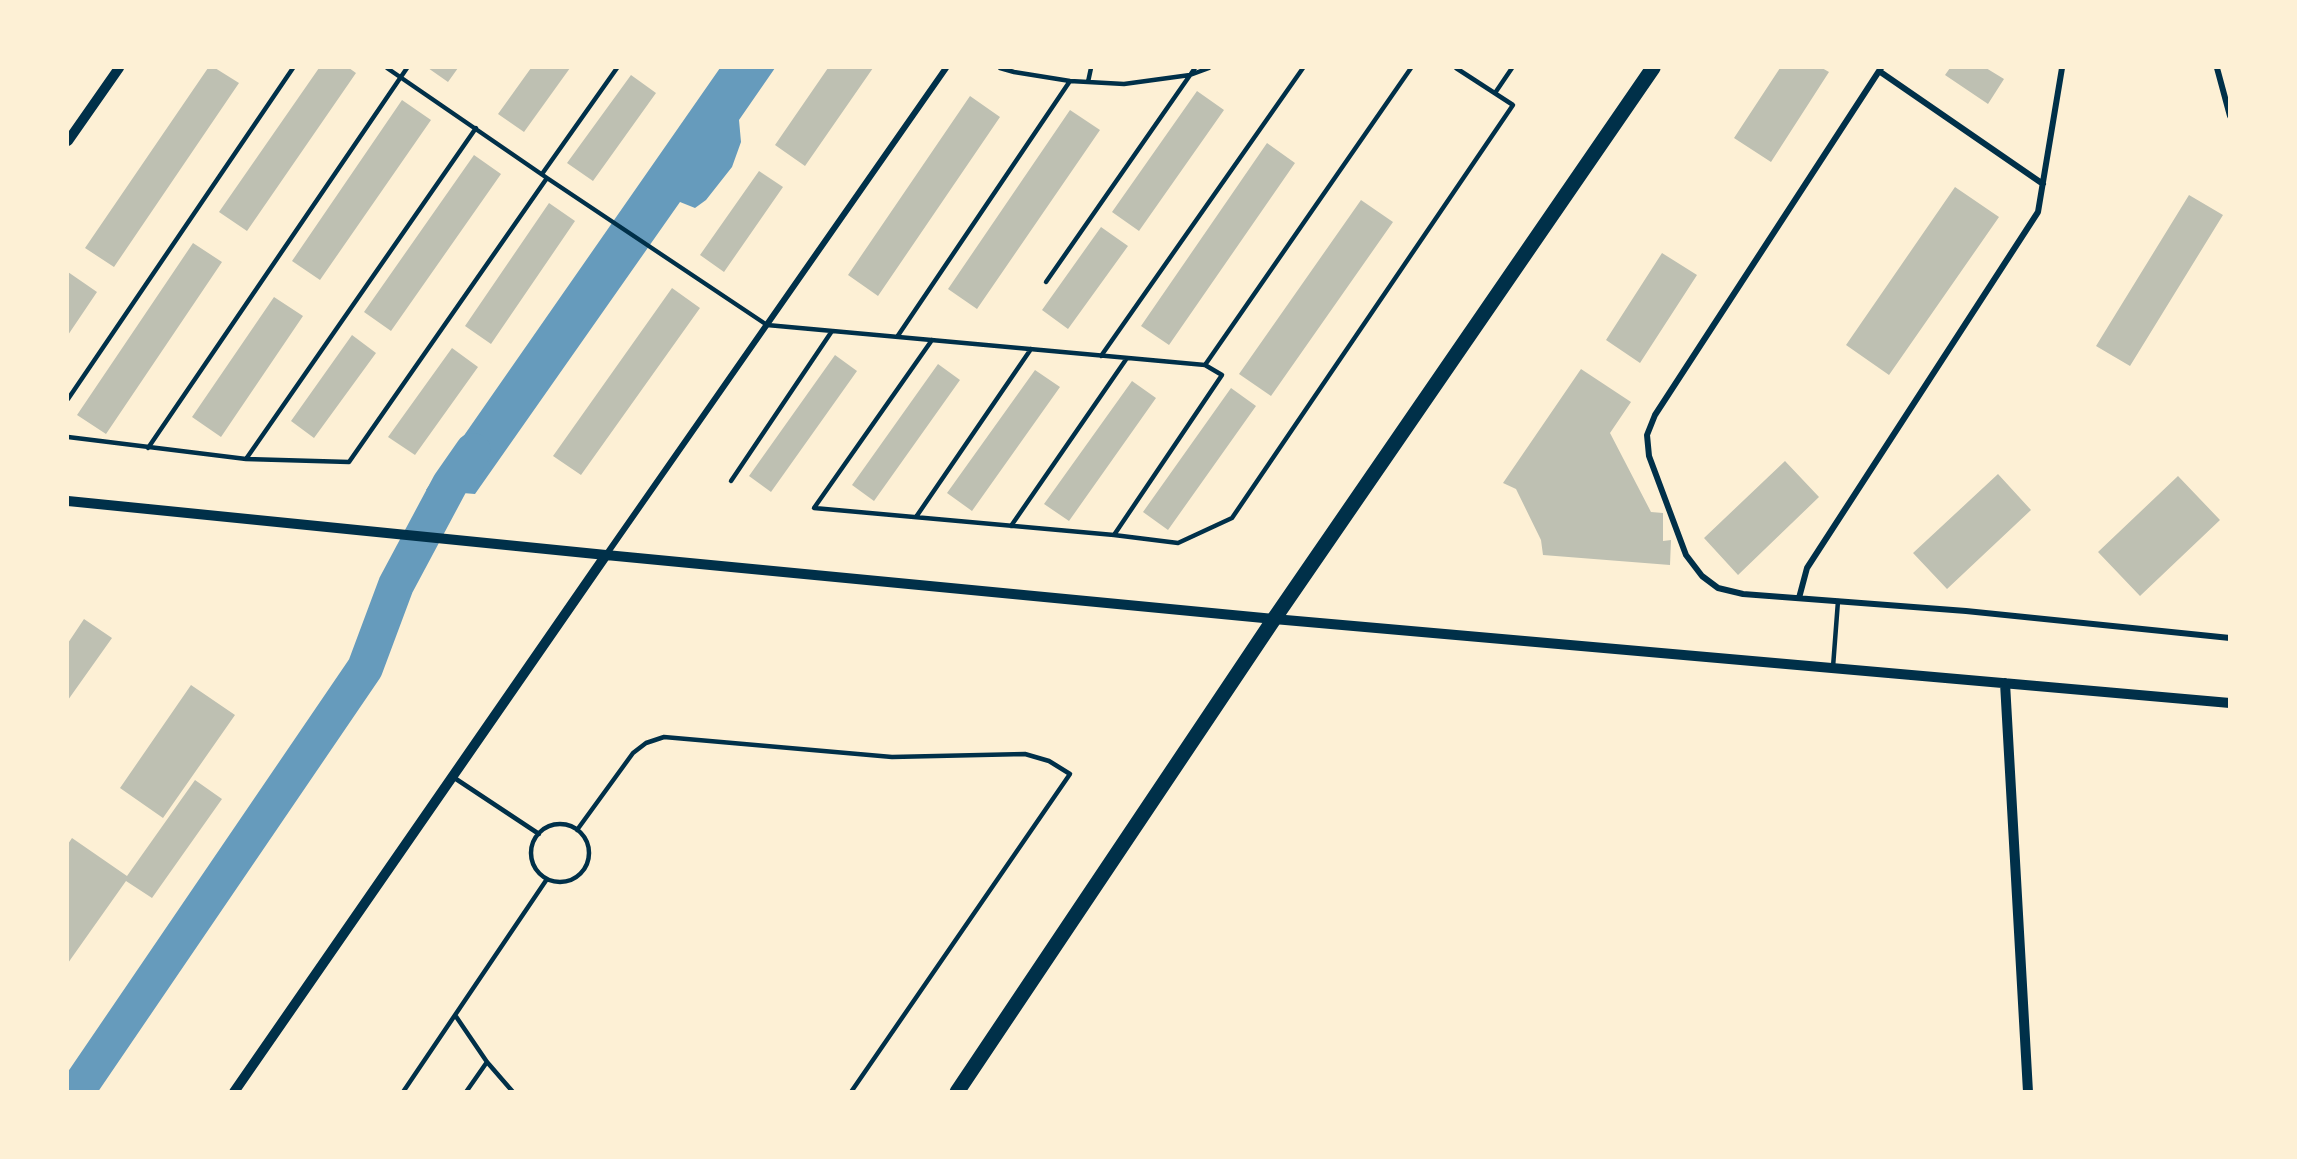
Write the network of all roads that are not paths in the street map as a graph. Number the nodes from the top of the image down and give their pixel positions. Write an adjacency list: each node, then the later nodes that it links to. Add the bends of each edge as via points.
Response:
1 (119, 68): 26 (street)
2 (293, 68): 38 (lane)
3 (387, 68): 20 (lane)
4 (408, 68): 20 (lane)
5 (617, 68): 27 (lane)
6 (946, 68): 30 (street)
7 (1000, 68): 21 (lane)
8 (1091, 68): 22 (lane)
9 (1195, 68): 19 (lane)
10 (1209, 68): 19 (lane)
11 (1303, 68): 35 (lane)
12 (1411, 68): 37 (lane)
13 (1456, 68): 23 (lane)
14 (1512, 68): 23 (lane)
15 (1653, 68): 50 (main road)
16 (2062, 68): 28 (street)
17 (2217, 68): 24 (street)
18 (1880, 69): 28 (street); 48 (street, via 1655,415 1647,435 1649,456 1686,555 1702,576 1718,588 1743,594)
19 (1190, 75): 22 (lane, via 1124,84); 29 (lane)
20 (401, 77): 25 (lane); 40 (lane)
21 (1070, 81): 22 (lane); 32 (lane)
22 (1088, 82)
23 (1495, 93): 46 (lane, via 1513,105 1232,518 1178,543)
24 (2229, 116)
25 (476, 128): 27 (lane); 41 (lane)
26 (68, 141)
27 (544, 176): 30 (lane); 41 (lane, via 349,462)
28 (2043, 184): 48 (street, via 2038,212 1807,568)
29 (1046, 282)
30 (767, 325): 31 (lane); 47 (street)
31 (832, 331): 32 (lane); 42 (lane)
32 (897, 337): 33 (lane)
33 (932, 340): 34 (lane); 44 (lane, via 814,508)
34 (1031, 349): 35 (lane); 44 (lane)
35 (1101, 356): 36 (lane)
36 (1127, 358): 37 (lane); 45 (lane)
37 (1205, 366): 46 (lane, via 1222,375)
38 (68, 399)
39 (68, 437): 40 (lane)
40 (148, 448): 41 (lane)
41 (246, 459)
42 (731, 481)
43 (68, 501): 47 (street)
44 (916, 517): 45 (lane)
45 (1011, 526): 46 (lane)
46 (1113, 535)
47 (606, 555): 50 (street); 55 (street)
48 (1799, 598): 49 (street)
49 (1838, 601): 51 (street); 52 (lane)
50 (1274, 619): 52 (street); 66 (main road)
51 (2229, 638)
52 (1833, 668): 53 (street)
53 (2005, 683): 54 (street); 67 (street)
54 (2229, 703)
55 (452, 777): 57 (lane); 61 (street)
56 (578, 830): 57 (lane, via 556,824); 58 (lane, via 589,846 582,873 564,882); 65 (lane, via 633,753 664,737 892,756 1025,754 1049,761 1070,774)
57 (539, 834): 58 (lane, via 531,854 539,873)
58 (547, 879): 59 (lane)
59 (455, 1015): 60 (lane); 62 (lane)
60 (487, 1062): 63 (lane); 64 (lane)
61 (234, 1092)
62 (403, 1092)
63 (466, 1092)
64 (513, 1092)
65 (851, 1092)
66 (957, 1092)
67 (2028, 1092)

